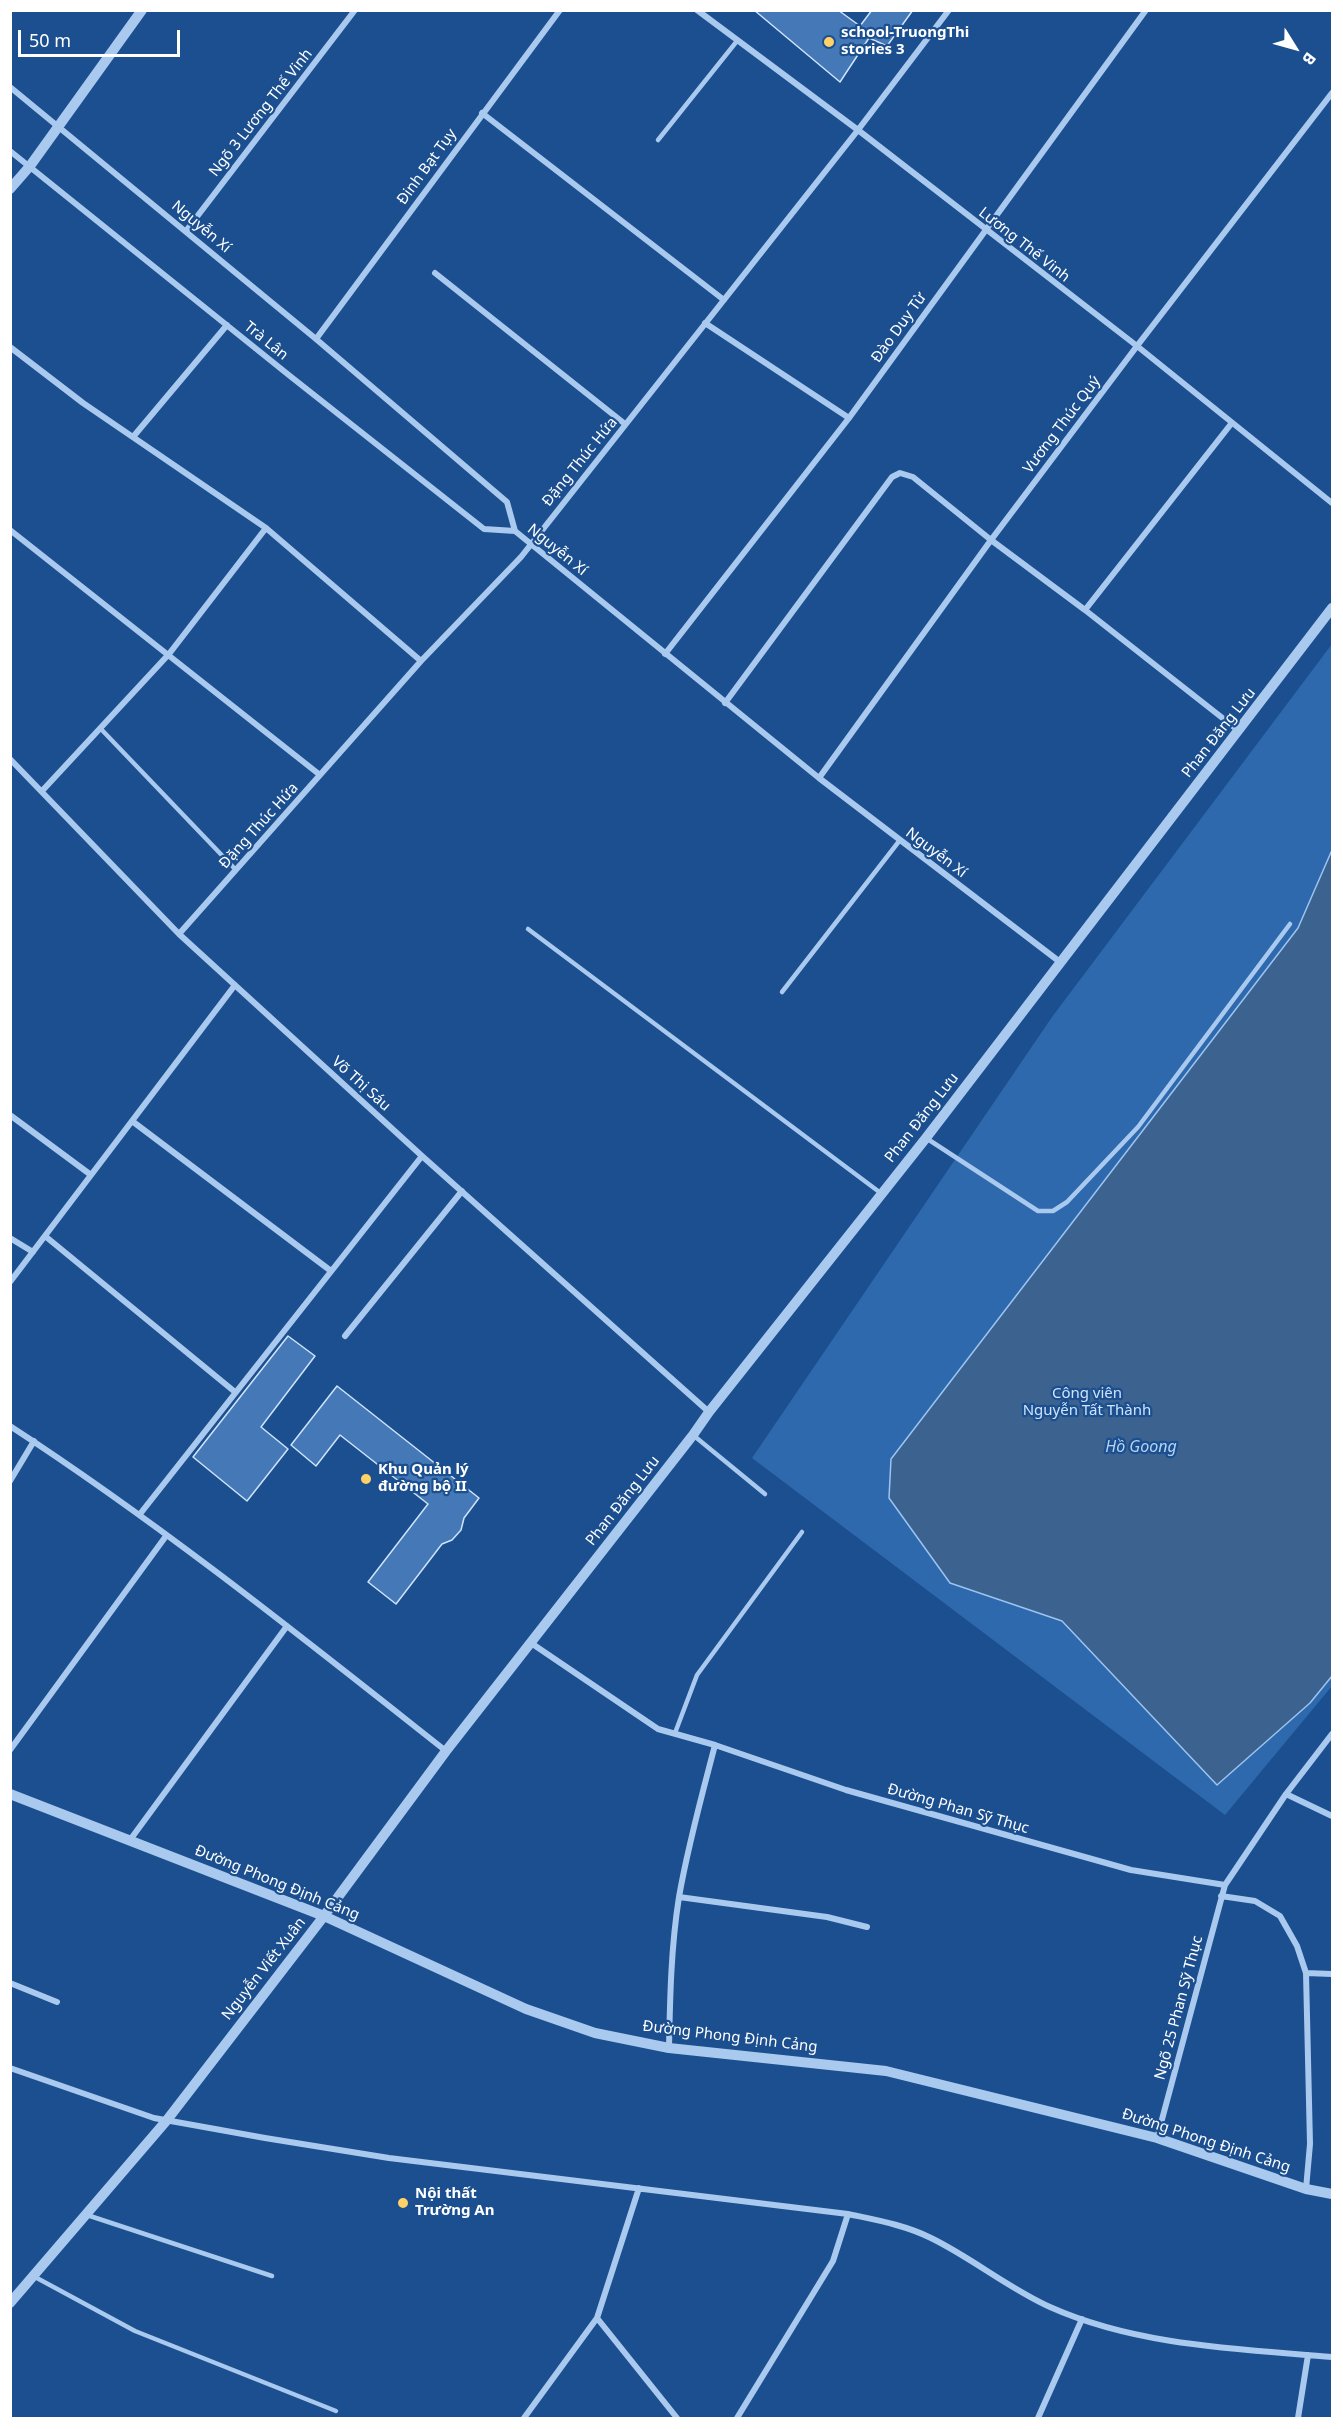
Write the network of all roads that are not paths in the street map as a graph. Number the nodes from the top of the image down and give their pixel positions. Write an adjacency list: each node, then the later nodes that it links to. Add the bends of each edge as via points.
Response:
1 (142, 10): 11 (street)
2 (354, 10): 18 (street, Ngõ 3 Lương Thế Vinh)
3 (560, 10): 10 (street, Đinh Bạt Tụy)
4 (697, 10): 7 (street, Lương Thế Vinh)
5 (949, 10): 12 (street, Đặng Thúc Hứa)
6 (1146, 10): 17 (street, Đào Duy Từ)
7 (737, 40): 12 (street, Lương Thế Vinh); 13 (lane)
8 (10, 87): 11 (street, Nguyễn Xí)
9 (1332, 93): 24 (street, Vương Thúc Quý)
10 (482, 113): 20 (street); 23 (street, Đinh Bạt Tụy)
11 (59, 126): 15 (street); 18 (street, Nguyễn Xí)
12 (858, 130): 17 (street, Lương Thế Vinh); 20 (street, Đặng Thúc Hứa)
13 (658, 140)
14 (10, 151): 15 (street, Trà Lân)
15 (30, 166): 16 (street); 22 (street, Trà Lân)
16 (10, 189)
17 (985, 230): 24 (street, Lương Thế Vinh); 26 (street, Đào Duy Từ)
18 (186, 231): 23 (street, Nguyễn Xí)
19 (435, 273): 27 (street)
20 (724, 300): 21 (street, Đặng Thúc Hứa)
21 (705, 323): 26 (street); 27 (street, Đặng Thúc Hứa)
22 (227, 325): 29 (street); 33 (street, Trà Lân, via 484,529)
23 (316, 339): 33 (street, Nguyễn Xí, via 507,502)
24 (1137, 346): 28 (street, Lương Thế Vinh); 34 (street, Vương Thúc Quý)
25 (10, 347): 29 (street)
26 (849, 418): 39 (street, Đào Duy Từ)
27 (626, 424): 35 (street, Đặng Thúc Hứa)
28 (1231, 424): 30 (street, Lương Thế Vinh); 37 (street)
29 (133, 437): 31 (street)
30 (1332, 503)
31 (266, 528): 38 (street); 40 (street)
32 (10, 530): 38 (street)
33 (514, 531): 35 (street, Nguyễn Xí)
34 (991, 540): 37 (street); 41 (street, via 913,477 900,473 892,477); 46 (street, Vương Thúc Quý)
35 (530, 543): 39 (street, Nguyễn Xí); 40 (street, Đặng Thúc Hứa)
36 (1332, 608): 43 (street, Phan Đăng Lưu)
37 (1085, 610): 43 (street)
38 (169, 654): 42 (street); 45 (street)
39 (665, 654): 41 (street, Nguyễn Xí)
40 (421, 661): 45 (street, Đặng Thúc Hứa)
41 (725, 703): 46 (street, Nguyễn Xí)
42 (100, 728): 47 (street); 49 (lane)
43 (1240, 732): 53 (street, Phan Đăng Lưu)
44 (10, 759): 47 (street, Võ Thị Sáu)
45 (320, 775): 49 (street, Đặng Thúc Hứa)
46 (819, 778): 48 (street, Nguyễn Xí)
47 (42, 791): 52 (street, Võ Thị Sáu)
48 (900, 840): 53 (street, Nguyễn Xí); 55 (lane)
49 (236, 870): 52 (street, Đặng Thúc Hứa)
50 (1290, 924): 58 (lane, via 1138,1127 1075,1194 1053,1211 1038,1211)
51 (528, 929): 62 (lane)
52 (179, 934): 54 (street, Võ Thị Sáu)
53 (1059, 962): 58 (street, Phan Đăng Lưu)
54 (234, 985): 57 (street); 59 (street, Võ Thị Sáu)
55 (782, 992)
56 (10, 1114): 60 (street)
57 (132, 1120): 60 (street); 66 (street)
58 (926, 1138): 62 (street, Phan Đăng Lưu)
59 (422, 1156): 61 (street, Võ Thị Sáu); 66 (street)
60 (91, 1175): 63 (street)
61 (462, 1191): 68 (street); 70 (street, Võ Thị Sáu)
62 (882, 1194): 70 (street, Phan Đăng Lưu)
63 (45, 1236): 65 (street); 69 (street)
64 (10, 1238): 65 (street)
65 (33, 1252): 67 (street)
66 (331, 1271): 69 (street)
67 (10, 1282)
68 (345, 1336)
69 (235, 1392): 76 (street)
70 (709, 1412): 72 (street, Phan Đăng Lưu)
71 (10, 1426): 73 (street)
72 (693, 1435): 75 (lane); 80 (street, Phan Đăng Lưu)
73 (34, 1441): 74 (street); 76 (street)
74 (10, 1481)
75 (765, 1494)
76 (140, 1514): 78 (street)
77 (802, 1532): 81 (lane, via 697,1675)
78 (166, 1536): 79 (street); 84 (street)
79 (287, 1626): 85 (street); 89 (street)
80 (531, 1643): 81 (street, Đường Phan Sỹ Thục, via 658,1729); 85 (street, Nguyễn Viết Xuân)
81 (675, 1733): 83 (street, Đường Phan Sỹ Thục)
82 (1332, 1734): 87 (street)
83 (715, 1744): 90 (street, Đường Phan Sỹ Thục, via 846,1790 1131,1870); 92 (street)
84 (10, 1750)
85 (446, 1751): 93 (street, Nguyễn Viết Xuân)
86 (10, 1794): 89 (street, Đường Phong Định Cảng)
87 (1286, 1794): 88 (street); 90 (street)
88 (1332, 1816)
89 (130, 1840): 93 (street, Đường Phong Định Cảng)
90 (1225, 1885): 91 (street, Ngõ 25 Phan Sỹ Thục)
91 (1221, 1896): 95 (street, via 1255,1902 1280,1917 1297,1946); 102 (street, Ngõ 25 Phan Sỹ Thục)
92 (679, 1897): 94 (street, via 826,1917); 99 (street, via 671,1971)
93 (324, 1916): 99 (street, Đường Phong Định Cảng, via 526,2009 595,2033); 101 (street, Nguyễn Viết Xuân)
94 (867, 1927)
95 (1306, 1973): 96 (street); 104 (street, via 1310,2144)
96 (1332, 1974)
97 (10, 1983): 98 (street)
98 (57, 2002)
99 (669, 2048): 102 (street, Đường Phong Định Cảng, via 886,2071)
100 (10, 2068): 101 (street)
101 (167, 2120): 103 (street, via 389,2158); 106 (street, Nguyễn Viết Xuân)
102 (1157, 2138): 104 (street, Đường Phong Định Cảng)
103 (639, 2188): 107 (street); 111 (street)
104 (1306, 2189): 105 (street, Đường Phong Định Cảng)
105 (1332, 2194)
106 (85, 2214): 108 (street, Nguyễn Viết Xuân); 109 (lane)
107 (848, 2214): 112 (street, via 931,2237 1033,2298); 118 (street, via 833,2261)
108 (32, 2276): 110 (street, Nguyễn Viết Xuân); 115 (lane, via 135,2331)
109 (272, 2276)
110 (10, 2303)
111 (597, 2318): 116 (street); 117 (street)
112 (1082, 2319): 113 (street, via 1154,2337); 119 (street)
113 (1308, 2355): 114 (street); 120 (street)
114 (1332, 2357)
115 (336, 2411)
116 (524, 2418)
117 (677, 2418)
118 (736, 2418)
119 (1038, 2418)
120 (1298, 2418)

